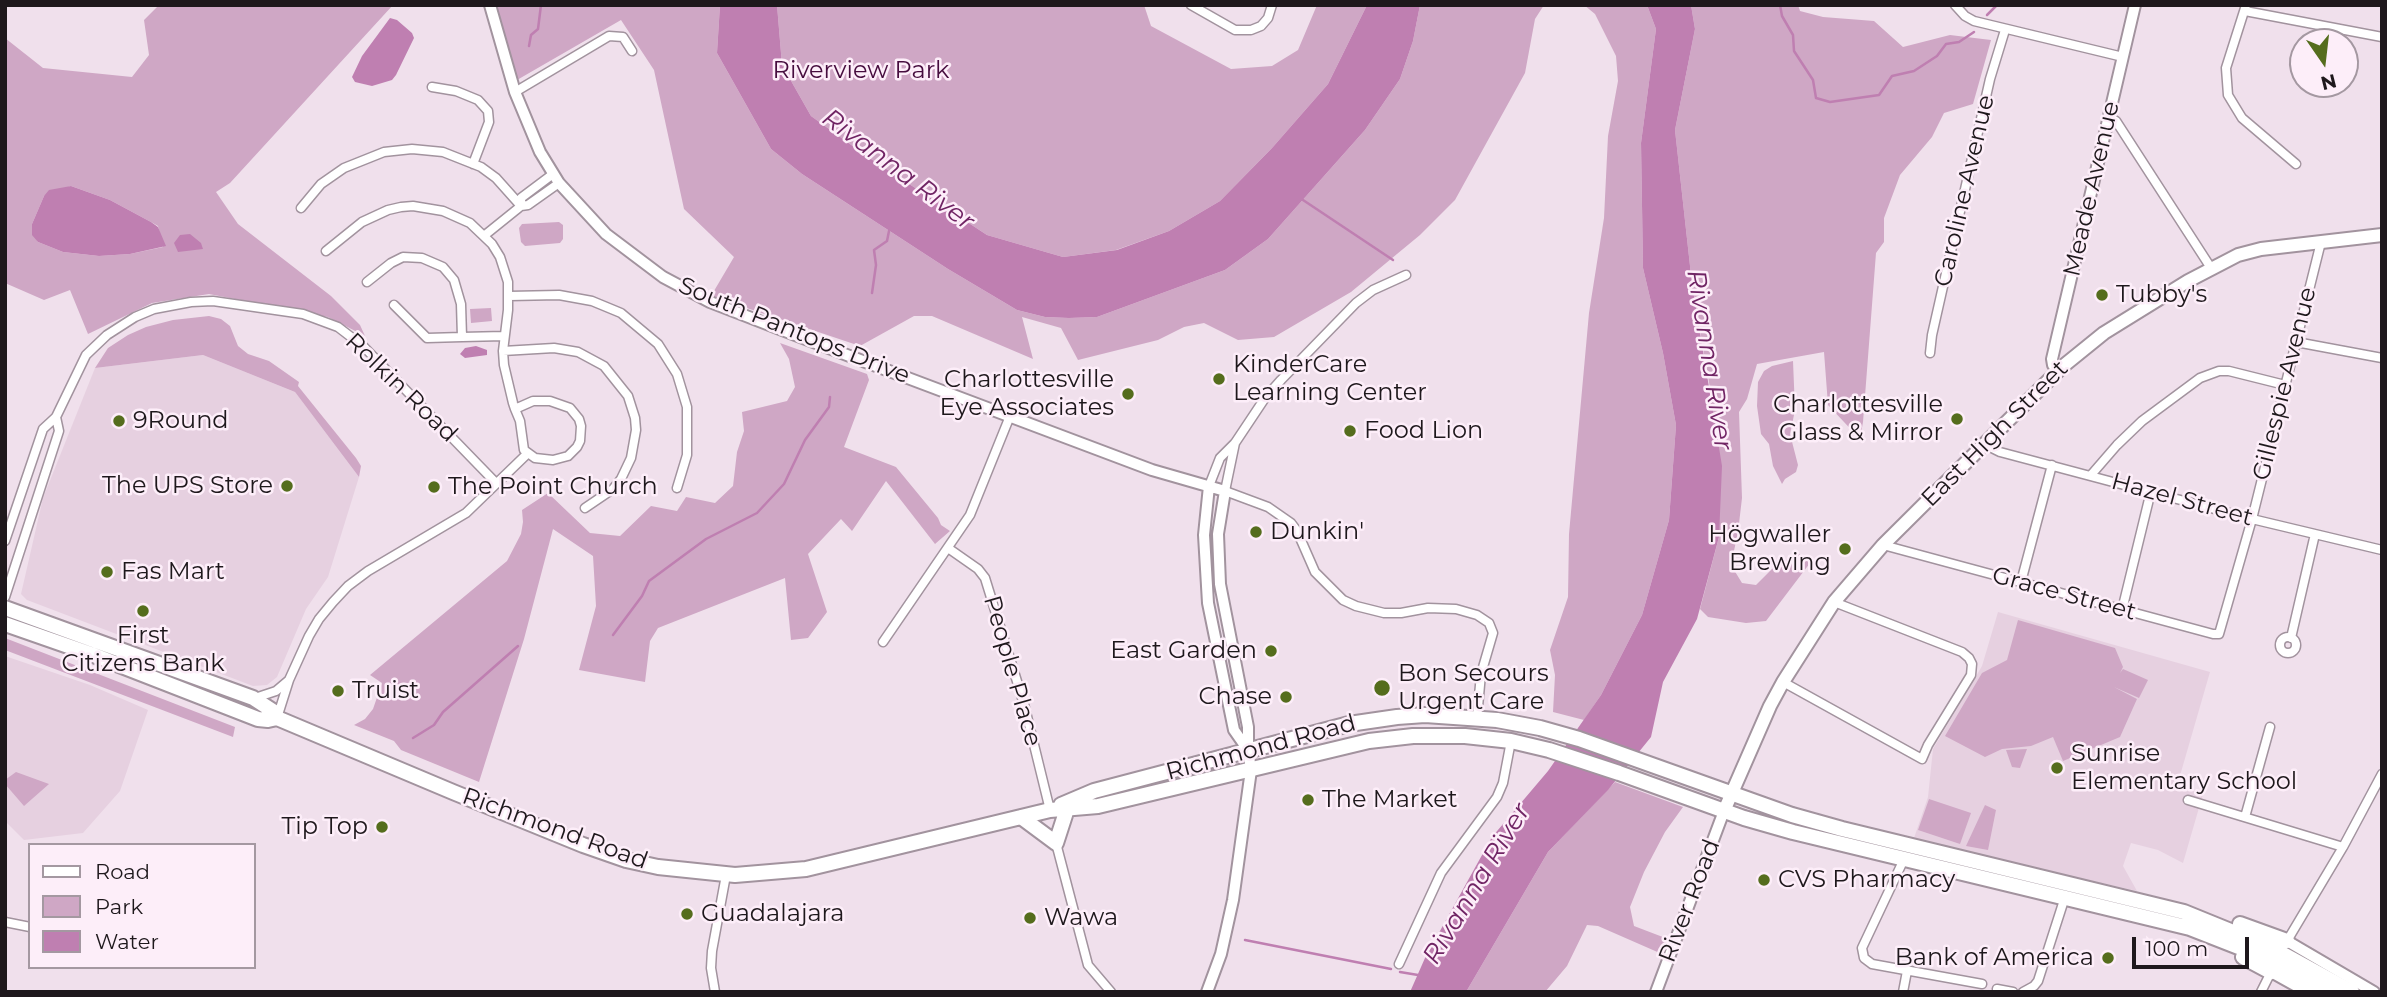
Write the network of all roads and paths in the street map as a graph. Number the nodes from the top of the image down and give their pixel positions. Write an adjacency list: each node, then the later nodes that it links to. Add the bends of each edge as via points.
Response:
1 (490, 5): 12 (street, South Pantops Drive)
2 (1191, 5): 3 (street, via 1235,30 1261,26)
3 (1272, 5)
4 (1955, 5): 7 (street, via 1974,21)
5 (2135, 5): 10 (street, Meade Avenue)
6 (2246, 8): 8 (street); 15 (street, via 2226,68 2228,95 2242,118)
7 (2005, 30): 10 (street); 32 (street, Caroline Avenue, via 1990,79)
8 (2382, 37)
9 (632, 51): 12 (street, via 623,37 609,36)
10 (2123, 57): 13 (street, Meade Avenue)
11 (432, 88): 14 (street, via 478,100 488,111 489,122)
12 (515, 92): 16 (street, South Pantops Drive)
13 (2110, 117): 23 (street); 34 (street, Meade Avenue, via 2053,359)
14 (473, 163): 17 (street, via 496,178); 18 (street, via 427,150 384,152 333,174)
15 (2296, 164)
16 (556, 178): 17 (street, via 528,205); 37 (street, South Pantops Drive, via 625,250 686,291)
17 (521, 206): 19 (street)
18 (301, 208)
19 (485, 235): 22 (street, via 457,216 413,206 374,215); 26 (street, via 500,257)
20 (2382, 235): 21 (main road, East High Street)
21 (2321, 242): 23 (main road, East High Street, via 2247,252); 30 (street, Gillespie Avenue)
22 (326, 251)
23 (2211, 268): 34 (main road, East High Street, via 2104,333)
24 (1406, 275): 39 (street, via 1356,303 1265,398)
25 (368, 282): 29 (street, via 403,257 422,258 443,267 454,280 461,304)
26 (509, 296): 28 (street); 46 (street, via 559,295 592,301 621,313 658,344 677,374 687,407 687,455)
27 (394, 305): 29 (street, via 427,338)
28 (504, 336): 29 (street); 31 (street)
29 (462, 337)
30 (2296, 342): 33 (street); 35 (street, Gillespie Avenue)
31 (503, 351): 36 (street); 49 (street, via 554,348 578,352 604,366 628,396 635,422 627,468 613,488)
32 (1930, 353)
33 (2382, 358)
34 (2058, 371): 40 (main road, East High Street)
35 (2286, 385): 43 (street, via 2229,371 2200,378 2142,421); 50 (street, Gillespie Avenue)
36 (515, 409): 41 (street); 41 (street, via 533,401 562,403 574,412 581,426 580,441 568,456 542,460)
37 (1010, 416): 45 (street, South Pantops Drive, via 1152,470); 54 (street, via 976,503)
38 (56, 417): 44 (street, Rolkin Road, via 86,355 127,321 154,309 191,302 255,306 312,316 346,332); 52 (street, Rolkin Road, via 43,429); 57 (street, Rolkin Road, via 59,431)
39 (1235, 443): 45 (street, via 1220,458); 47 (street)
40 (1984, 444): 42 (street, Hazel Street); 53 (main road, East High Street)
41 (527, 454): 44 (street)
42 (2052, 465): 43 (street, Hazel Street); 56 (street)
43 (2091, 475): 48 (street, Hazel Street)
44 (496, 483): 65 (street, via 456,520 348,586 318,619)
45 (1209, 486): 47 (street, South Pantops Drive); 72 (street, via 1204,535 1208,603 1234,730)
46 (677, 488)
47 (1225, 491): 69 (street, South Pantops Drive, via 1268,507 1291,523 1315,572 1343,600 1384,612 1442,608 1479,616 1489,623 1493,633 1481,674); 72 (street, via 1217,534 1220,584 1248,727)
48 (2151, 491): 50 (street, Hazel Street); 61 (street)
49 (585, 508)
50 (2252, 519): 51 (street, Hazel Street); 59 (street, Gillespie Avenue)
51 (2315, 534): 55 (street, Hazel Street); 63 (street)
52 (5, 541)
53 (1883, 545): 56 (street, Grace Street); 58 (main road, East High Street)
54 (948, 548): 64 (street); 78 (street, People Place, via 985,578 1024,704)
55 (2382, 550)
56 (2021, 582): 61 (street, Grace Street)
57 (5, 597)
58 (1834, 602): 66 (main road, East High Street); 66 (street, via 1969,658 1971,675 1922,759)
59 (2227, 607): 61 (street, Grace Street, via 2221,632 2215,635)
60 (5, 608): 67 (highway, Richmond Road)
61 (2122, 610)
62 (5, 624): 68 (highway, Richmond Road, via 258,719)
63 (2291, 638)
64 (883, 642)
65 (289, 680): 67 (street, via 274,692); 68 (street)
66 (1783, 682): 75 (main road, East High Street)
67 (253, 698): 68 (highway, Richmond Road)
68 (277, 718): 86 (highway, Richmond Road, via 609,855)
69 (1477, 718): 72 (highway, Richmond Road, via 1425,715 1374,720); 75 (highway, Richmond Road, via 1559,733)
70 (2270, 727): 81 (street)
71 (1511, 741): 73 (highway, Richmond Road, via 1399,737); 79 (highway, Richmond Road); 93 (street, via 1497,797 1441,873)
72 (1248, 750): 73 (street); 78 (highway, Richmond Road, via 1094,791)
73 (1251, 770): 77 (highway, Richmond Road); 100 (street, via 1231,909)
74 (2382, 774): 84 (street)
75 (1732, 793): 79 (main road, East High Street); 83 (highway, Richmond Road, via 1792,815)
76 (2188, 800): 81 (street)
77 (1067, 809): 78 (highway, Richmond Road); 82 (highway)
78 (1050, 810): 80 (highway, Richmond Road)
79 (1724, 811): 85 (highway, Richmond Road); 101 (street, River Road)
80 (1021, 817): 82 (highway); 86 (highway, Richmond Road, via 822,866)
81 (2245, 817): 84 (street)
82 (1056, 843): 99 (street, via 1088,965)
83 (1911, 846): 85 (street); 87 (highway, Richmond Road)
84 (2343, 847): 92 (street)
85 (1904, 859): 87 (highway, Richmond Road); 94 (street, via 1862,953 1872,964)
86 (726, 875): 98 (street, via 712,951)
87 (2067, 891): 88 (highway); 90 (highway); 104 (street, via 2038,981)
88 (2183, 912): 92 (highway, via 2227,920); 108 (highway, via 2270,947)
89 (5, 922): 91 (street)
90 (2172, 923): 95 (highway); 107 (highway, via 2259,954)
91 (28, 927)
92 (2287, 941): 109 (street)
93 (1399, 964)
94 (1907, 971): 96 (street); 102 (street)
95 (2271, 972): 105 (street); 106 (street)
96 (1982, 984)
97 (1997, 989): 103 (street)
98 (715, 992)
99 (1111, 992)
100 (1208, 992)
101 (1656, 992)
102 (1903, 992)
103 (2013, 992)
104 (2023, 992)
105 (2261, 992)
106 (2307, 992)
107 (2330, 992)
108 (2352, 992)
109 (2374, 992)

